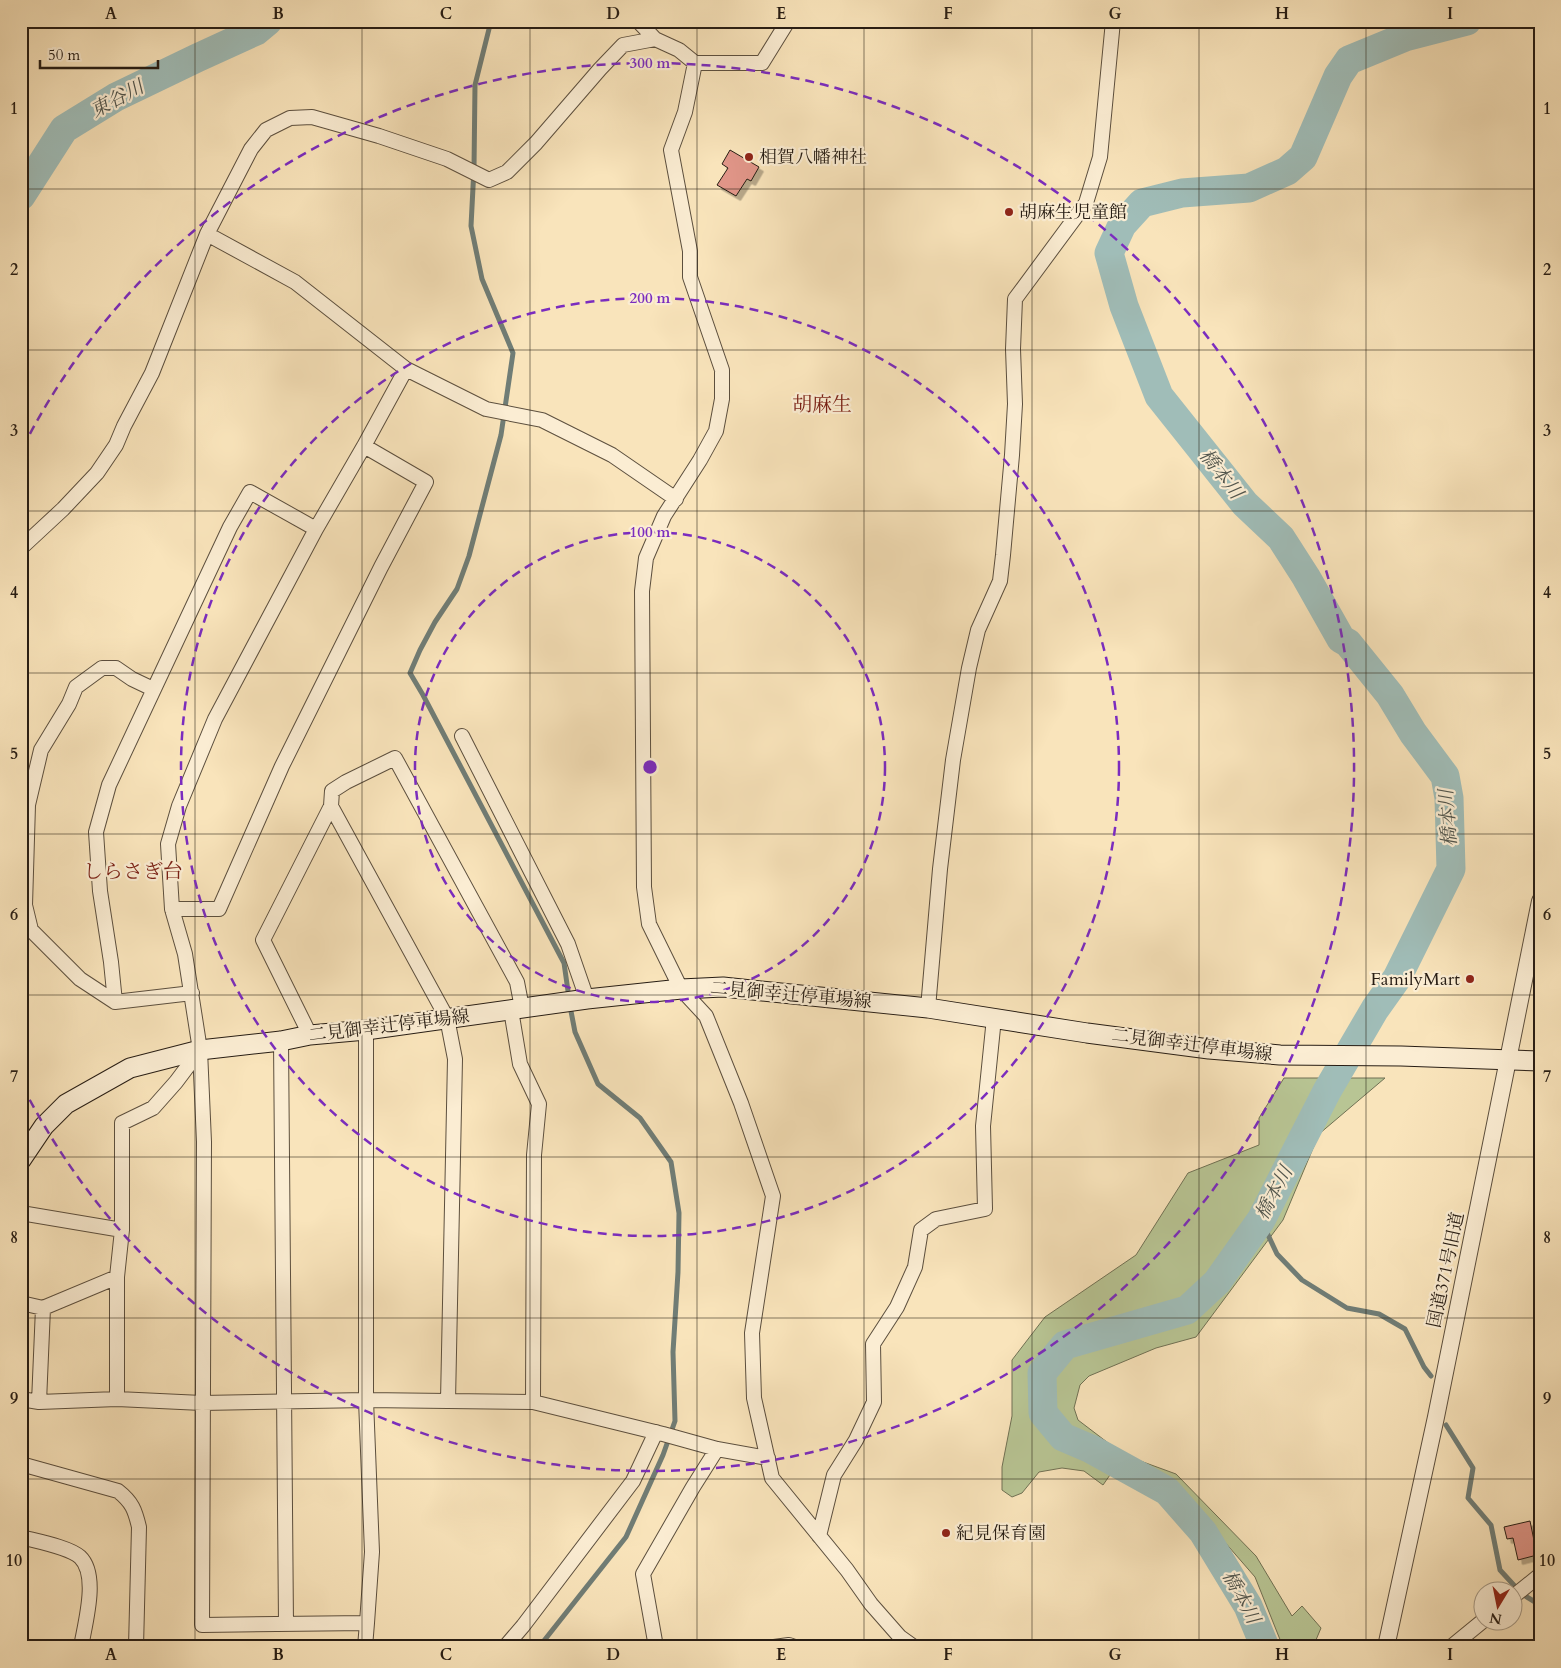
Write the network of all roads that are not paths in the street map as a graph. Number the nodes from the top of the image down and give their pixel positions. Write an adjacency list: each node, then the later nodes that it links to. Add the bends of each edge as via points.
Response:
1 (638, 21): 4 (street)
2 (788, 21): 5 (street, via 762,63)
3 (1113, 21): 21 (street, via 1100,157 1086,204 1014,299 1014,421 1000,581 978,630 953,760)
4 (655, 39): 5 (street, via 679,50); 6 (street, via 623,45 536,143 507,172 489,180 447,159 379,136 312,117 290,118 266,130 251,149)
5 (695, 63): 9 (street, via 685,112 672,150 690,251 690,276 722,370 722,399 716,431)
6 (207, 234): 7 (street, via 295,282); 11 (street, via 152,373 116,445 98,474)
7 (406, 369): 8 (street); 9 (street, via 486,409 542,420 612,455)
8 (364, 446): 10 (street); 16 (street, via 426,482 282,766 219,909)
9 (676, 499): 17 (street, via 664,516 646,558 642,591 644,887 648,924)
10 (316, 529): 12 (street, via 250,492); 16 (street, via 215,719 179,806 168,844)
11 (21, 548)
12 (153, 689): 20 (street, via 109,785 96,832 100,891); 20 (street, via 116,668 102,668 76,687 41,750 28,805 25,905 31,930 80,979)
13 (462, 736): 19 (street, via 568,944)
14 (331, 806): 22 (street, via 332,791 395,758 517,982); 23 (street); 26 (street, via 263,940)
15 (1540, 901): 29 (street, 国道371号旧道)
16 (172, 908): 18 (street)
17 (681, 989): 19 (main road, 二見御幸辻停車場線); 21 (main road, 二見御幸辻停車場線, via 723,987); 47 (street, via 706,1016 773,1196 752,1333 754,1398)
18 (192, 993): 20 (street); 28 (street)
19 (586, 999): 22 (main road, 二見御幸辻停車場線)
20 (115, 1002)
21 (928, 1008): 24 (main road, 二見御幸辻停車場線)
22 (516, 1009): 23 (main road, 二見御幸辻停車場線); 43 (street, via 520,1064 539,1104 534,1155)
23 (447, 1018): 25 (main road, 二見御幸辻停車場線); 41 (street, via 455,1059)
24 (994, 1018): 29 (main road, 二見御幸辻停車場線, via 1208,1049 1280,1055); 49 (street, via 983,1126 984,1209 936,1219 921,1230 915,1267 897,1306 873,1344 874,1402 834,1475)
25 (366, 1030): 26 (main road, 二見御幸辻停車場線); 39 (street)
26 (310, 1035): 27 (main road, 二見御幸辻停車場線)
27 (281, 1041): 28 (main road, 二見御幸辻停車場線); 40 (street)
28 (200, 1050): 31 (main road, 二見御幸辻停車場線, via 130,1068 66,1104 44,1126); 33 (street, via 153,1108 122,1123); 44 (street, via 204,1142)
29 (1509, 1061): 30 (main road, 二見御幸辻停車場線); 64 (street, 国道371号旧道)
30 (1540, 1061)
31 (21, 1160)
32 (21, 1213): 33 (street)
33 (122, 1230): 34 (street)
34 (117, 1277): 36 (street); 38 (street)
35 (21, 1303): 36 (street)
36 (43, 1308): 42 (street)
37 (21, 1399): 42 (street)
38 (118, 1399): 42 (street); 44 (street)
39 (366, 1400): 40 (street); 41 (street); 53 (street, via 372,1552)
40 (283, 1401): 44 (street); 54 (street)
41 (448, 1401): 43 (street)
42 (39, 1402)
43 (533, 1402): 45 (street)
44 (202, 1403): 54 (street, via 202,1625)
45 (659, 1433): 46 (street); 59 (street, via 633,1481)
46 (712, 1448): 47 (street); 60 (street, via 643,1574)
47 (768, 1458): 49 (street, via 772,1478)
48 (21, 1464): 57 (street, via 118,1491 129,1500 139,1527)
49 (819, 1536): 63 (street, via 900,1637)
50 (21, 1537): 56 (street, via 57,1546 79,1556 88,1568 90,1582)
51 (1535, 1578): 52 (street)
52 (1524, 1587)
53 (367, 1623): 54 (street); 58 (street)
54 (286, 1624)
55 (1474, 1628): 65 (street)
56 (81, 1647)
57 (136, 1647)
58 (365, 1647)
59 (505, 1647)
60 (656, 1647)
61 (774, 1647): 62 (street)
62 (795, 1647)
63 (914, 1647)
64 (1386, 1647)
65 (1451, 1647)

